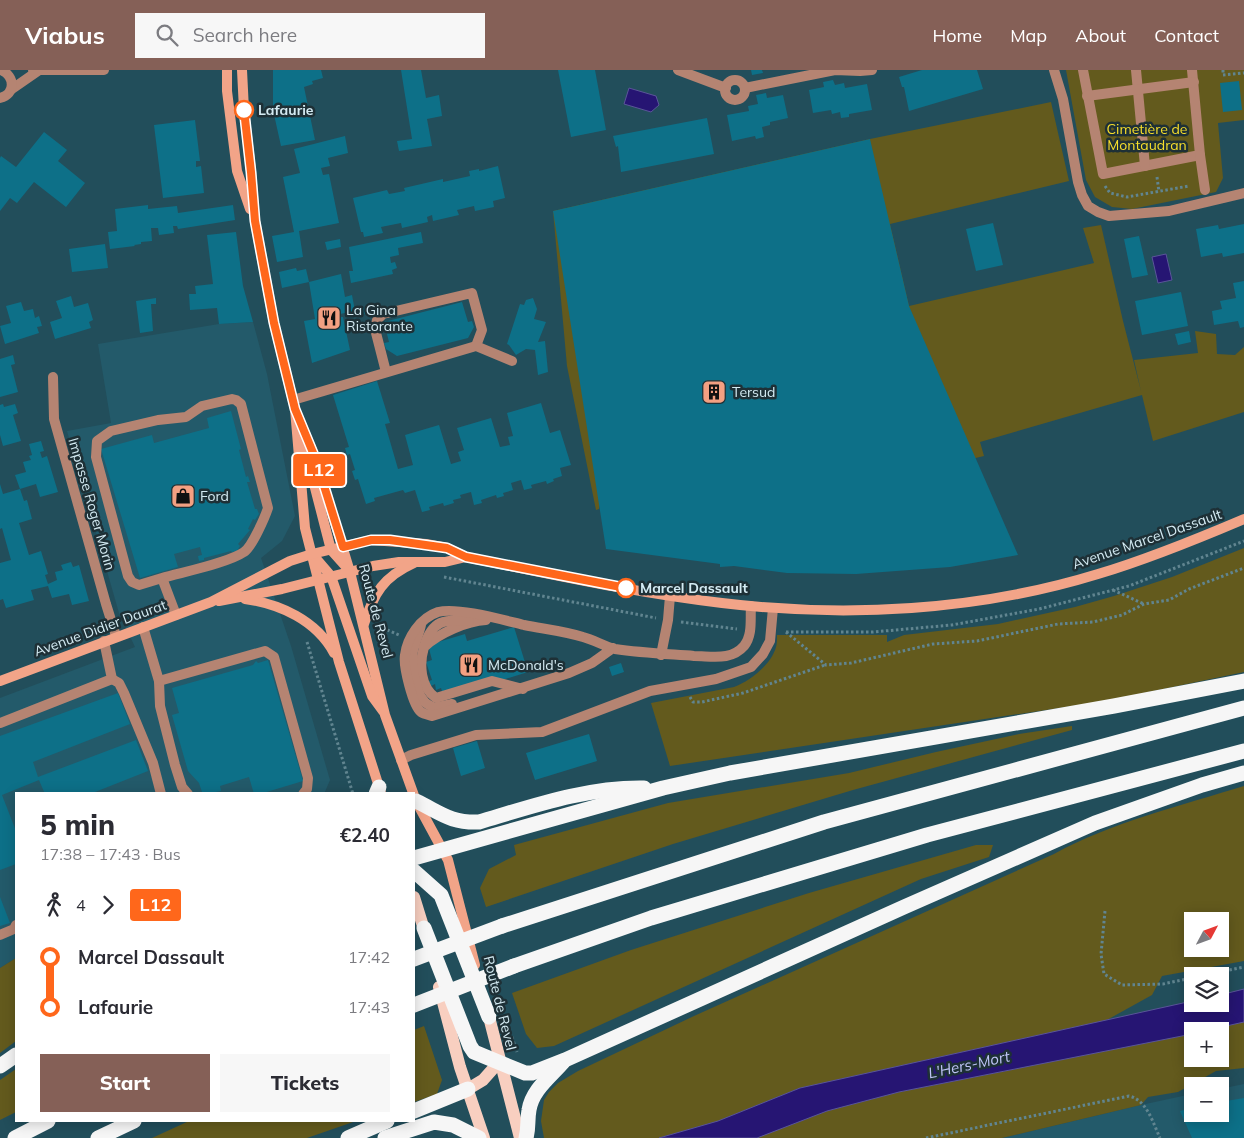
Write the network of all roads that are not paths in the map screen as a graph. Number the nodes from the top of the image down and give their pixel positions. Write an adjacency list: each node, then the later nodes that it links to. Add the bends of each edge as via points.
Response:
1 (3, 70): 2 (street); 17 (street, via 10,75 12,82)
2 (8, 70)
3 (36, 70): 4 (street); 17 (street)
4 (104, 70)
5 (227, 70): 22 (main road, Route de Revel, via 237,171)
6 (242, 70): 22 (main road, Route de Revel)
7 (835, 70): 8 (street); 13 (street, via 745,88 741,81 733,80 726,88)
8 (872, 70)
9 (1054, 70): 21 (street, via 1063,99 1078,182 1088,206 1109,216 1122,216 1169,211)
10 (1083, 70): 16 (street)
11 (1136, 70): 15 (street)
12 (1192, 70): 14 (street)
13 (683, 71)
14 (1194, 82): 15 (street); 18 (street)
15 (1138, 88): 16 (street); 19 (street)
16 (1087, 96): 19 (street, via 1103,174)
17 (4, 97)
18 (1200, 155): 19 (street); 20 (street)
19 (1145, 166)
20 (1205, 190)
21 (1244, 193)
22 (255, 221): 27 (main road, Route de Revel, via 274,323)
23 (476, 346): 24 (street); 25 (street); 25 (street, via 482,330 472,293 383,314 375,329)
24 (512, 361)
25 (386, 372): 27 (street)
26 (53, 377): 47 (street, Impasse Roger Morin, via 54,419)
27 (294, 405): 29 (main road, Route de Revel, via 316,460); 30 (main road); 31 (main road, Route de Revel, via 303,517)
28 (1244, 519): 42 (main road, Avenue Marcel Dassault, via 1097,575 991,598 881,609)
29 (343, 547): 30 (main road, Avenue Marcel Dassault); 32 (main road, Avenue Marcel Dassault, via 371,540 390,540 447,548); 34 (main road, Route de Revel)
30 (331, 550): 31 (main road, Avenue Marcel Dassault); 34 (main road)
31 (312, 554): 35 (main road); 37 (main road, Route de Revel); 40 (main road, Avenue Didier Daurat, via 290,561)
32 (466, 557): 33 (main road, Avenue Marcel Dassault, via 445,562); 38 (main road, Avenue Marcel Dassault)
33 (417, 561): 34 (main road, Avenue Marcel Dassault); 45 (main road, via 390,576 378,589)
34 (350, 572): 35 (main road, Avenue Marcel Dassault); 45 (main road, Route de Revel)
35 (331, 576): 37 (main road, Avenue Marcel Dassault); 58 (main road, via 372,696)
36 (162, 578): 36 (street, via 234,558 246,551 264,519 268,508 241,404 236,400 202,406 186,417 158,420 111,432 97,441 96,457 128,576 139,585); 43 (street)
37 (318, 580): 39 (main road, Avenue Didier Daurat); 51 (main road, Route de Revel)
38 (670, 596): 41 (main road, Avenue Marcel Dassault); 50 (street)
39 (238, 598): 40 (main road, Avenue Didier Daurat); 51 (main road, Avenue Didier Daurat, via 269,603 288,611 329,644)
40 (210, 602): 43 (main road, Avenue Didier Daurat)
41 (751, 606): 42 (main road, Avenue Marcel Dassault); 50 (street, via 749,638 733,654 719,658)
42 (773, 608): 61 (street, via 770,641 751,667 716,679 650,692 542,732 476,735)
43 (176, 615): 46 (main road, Avenue Didier Daurat)
44 (497, 619): 49 (street, via 584,637); 56 (street, via 473,621 424,647 421,657 424,681 429,693 436,698 492,681); 56 (street, via 451,611 438,612 421,624 409,640 404,661 416,705 421,712 432,716)
45 (364, 624): 58 (main road, Route de Revel)
46 (144, 627): 47 (main road, Avenue Didier Daurat); 54 (street)
47 (116, 636): 48 (main road, Avenue Didier Daurat)
48 (104, 641): 52 (street); 53 (main road, Avenue Didier Daurat)
49 (613, 648): 50 (street); 56 (street, via 592,663)
50 (661, 655)
51 (340, 662): 64 (main road, Route de Revel)
52 (112, 680): 59 (street); 65 (street, via 119,683 124,692 153,763)
53 (0, 681)
54 (159, 681): 66 (street, via 160,706 175,765); 67 (street, via 265,651 274,657 308,778)
55 (1244, 681): 63 (highway, via 730,773)
56 (523, 689)
57 (1244, 708): 77 (highway, bridge, via 824,822 502,926)
58 (385, 714): 61 (main road, Route de Revel)
59 (0, 723)
60 (1244, 751): 78 (highway, bridge, via 927,835 651,918)
61 (401, 760): 68 (main road, Route de Revel)
62 (1244, 774): 81 (highway, via 1202,785 1095,823)
63 (663, 788): 69 (highway, via 618,788 582,793 479,822 452,820); 70 (highway)
64 (379, 791)
65 (160, 792)
66 (186, 792)
67 (305, 792)
68 (413, 792)
69 (416, 801): 70 (main road, Route de Revel)
70 (441, 849): 71 (highway); 79 (main road, Route de Revel, via 448,860)
71 (415, 858)
72 (415, 872): 79 (highway, via 441,896)
73 (415, 900): 75 (main road)
74 (15, 928): 76 (street)
75 (424, 928): 82 (highway, via 470,1046 474,1052); 84 (main road)
76 (0, 935)
77 (415, 959)
78 (415, 1005)
79 (488, 1017): 82 (main road, Route de Revel)
80 (15, 1056): 83 (highway)
81 (565, 1060): 82 (highway, via 532,1073); 96 (highway, via 534,1094 528,1111)
82 (499, 1062): 84 (main road, via 483,1080); 95 (main road, Route de Revel)
83 (0, 1066)
84 (468, 1089): 85 (highway); 94 (main road)
85 (415, 1111)
86 (46, 1122): 89 (highway)
87 (132, 1122): 90 (highway)
88 (386, 1122): 91 (highway)
89 (15, 1138)
90 (98, 1138)
91 (348, 1138)
92 (385, 1138): 93 (highway, via 434,1122 453,1125)
93 (479, 1138)
94 (484, 1138)
95 (520, 1138)
96 (526, 1138)

